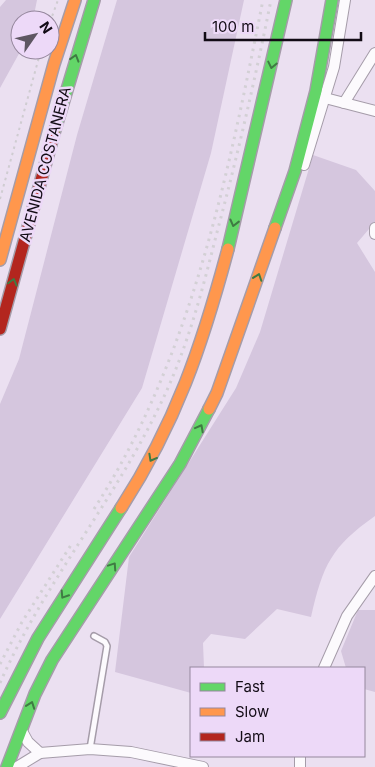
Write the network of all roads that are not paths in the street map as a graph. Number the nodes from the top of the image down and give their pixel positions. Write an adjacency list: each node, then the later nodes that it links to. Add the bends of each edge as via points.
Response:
1 (75, 0): 13 (main road, AVENIDA COSTANERA)
2 (94, 0): 14 (main road, AVENIDA COSTANERA, one-way to 2)
3 (286, 0): 18 (main road, one-way to 18, via 231,237 183,395 138,484 33,644)
4 (332, 0): 10 (main road, via 313,106)
5 (345, 0): 7 (street, via 340,42)
6 (375, 53): 8 (street)
7 (326, 98): 8 (street); 10 (street, via 300,176)
8 (344, 103): 9 (street)
9 (375, 112)
10 (278, 220): 19 (main road, one-way to 10, via 35,694 64,638 180,464 205,419 226,371)
11 (375, 228): 12 (street)
12 (375, 234)
13 (0, 260)
14 (0, 329)
15 (375, 576): 17 (street, via 347,616)
16 (94, 636): 20 (lane, via 106,642 107,646)
17 (324, 667)
18 (0, 714)
19 (22, 731): 21 (street); 22 (main road)
20 (90, 749): 21 (street); 24 (street, via 130,752)
21 (40, 753): 23 (street)
22 (7, 767)
23 (17, 767)
24 (203, 767)

